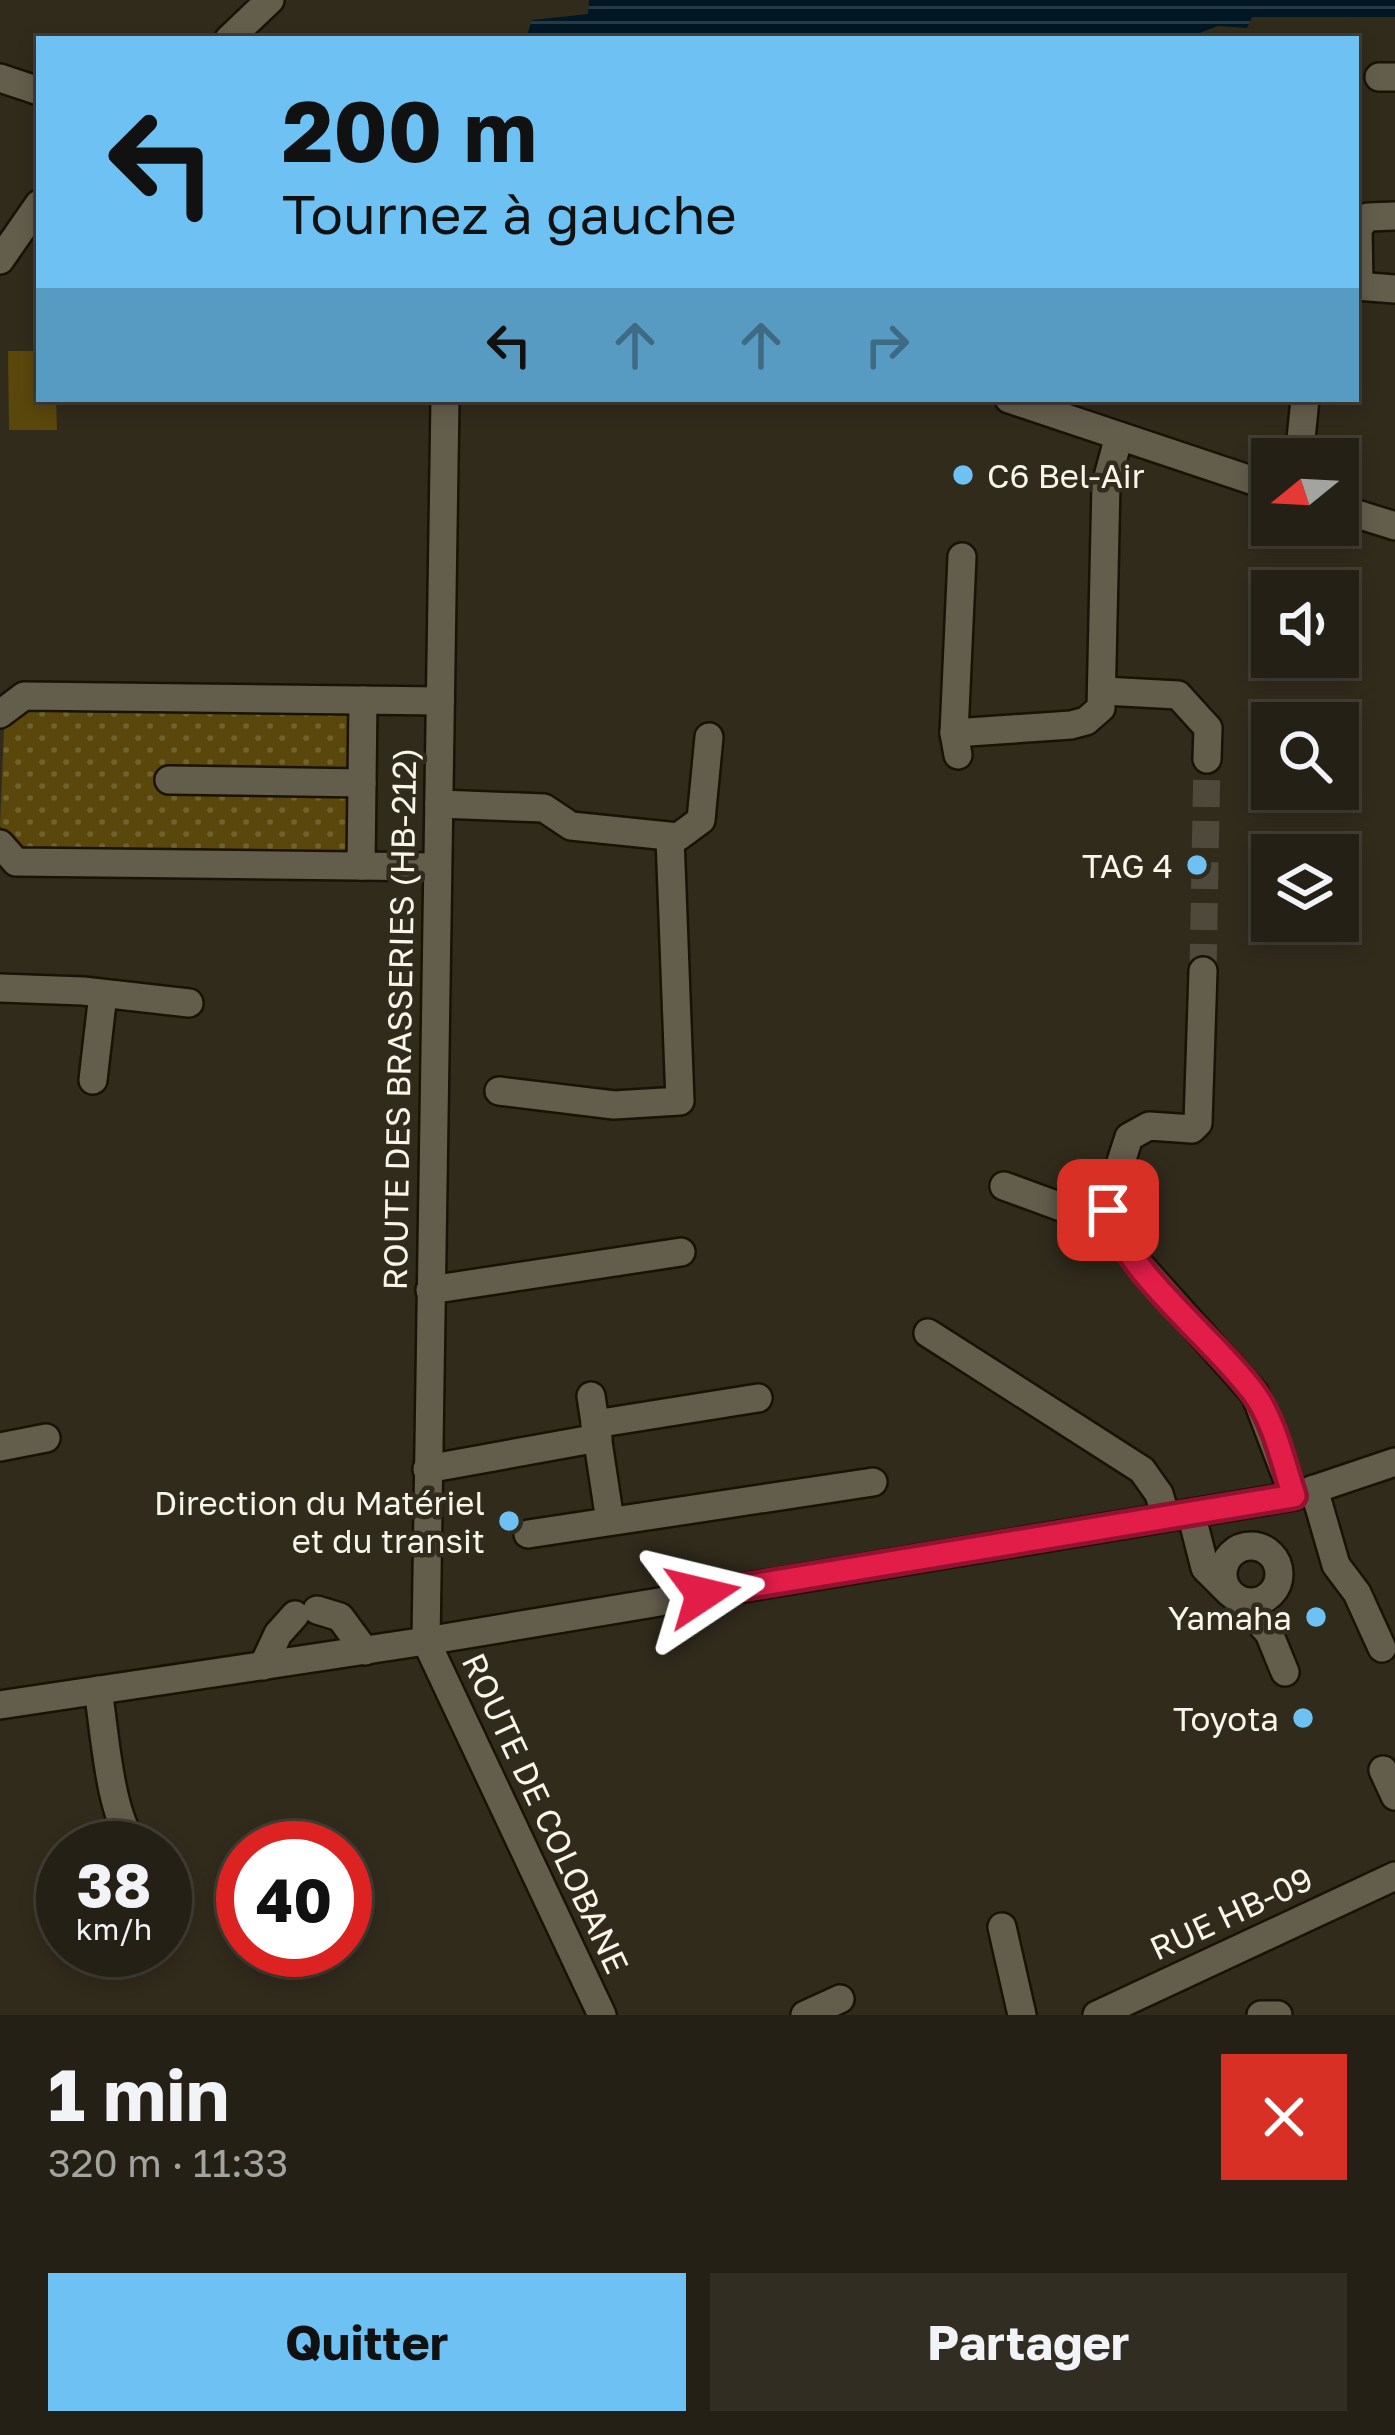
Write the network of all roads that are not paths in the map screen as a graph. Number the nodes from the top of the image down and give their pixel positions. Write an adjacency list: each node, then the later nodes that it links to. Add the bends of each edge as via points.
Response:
1 (269, 0): 2 (street)
2 (232, 36)
3 (0, 78): 4 (street)
4 (36, 91)
5 (36, 208): 8 (street)
6 (1395, 215): 7 (street)
7 (1359, 226)
8 (0, 260)
9 (1359, 286): 10 (street)
10 (1395, 289)
11 (445, 402): 22 (street, ROUTE DES BRASSERIES (HB-212))
12 (1018, 402): 14 (street)
13 (1305, 402): 15 (street)
14 (1119, 436): 16 (street); 20 (street, via 1106,484)
15 (1301, 438)
16 (1251, 481)
17 (1359, 515): 18 (street)
18 (1395, 526)
19 (962, 557): 20 (street, via 956,744 1079,724 1097,714)
20 (1104, 691): 25 (street, via 1178,695 1208,728)
21 (363, 700): 22 (street); 23 (street, via 23,696); 27 (street)
22 (440, 701): 28 (street, ROUTE DES BRASSERIES (HB-212))
23 (0, 715)
24 (709, 737): 29 (street, via 701,820)
25 (1207, 759)
26 (170, 779): 27 (street)
27 (362, 783): 31 (street)
28 (439, 804): 29 (street, via 544,808 571,826); 32 (street, ROUTE DES BRASSERIES (HB-212))
29 (670, 838): 38 (street, via 680,1101 614,1105)
30 (0, 844): 31 (street, via 16,862)
31 (361, 866): 32 (street)
32 (437, 867): 42 (street, ROUTE DES BRASSERIES (HB-212))
33 (1203, 971): 40 (street, via 1198,1123 1149,1126 1130,1137 1110,1196)
34 (0, 988): 35 (street)
35 (103, 994): 36 (street); 37 (street)
36 (189, 1003)
37 (93, 1080)
38 (499, 1091)
39 (1004, 1186): 40 (street)
40 (1113, 1226): 51 (street, via 1255,1394)
41 (681, 1252): 42 (street)
42 (430, 1290): 49 (street, ROUTE DES BRASSERIES (HB-212))
43 (928, 1333): 52 (street, via 1142,1470)
44 (758, 1398): 45 (street)
45 (595, 1419): 49 (street); 53 (street)
46 (46, 1438): 47 (street)
47 (0, 1447)
48 (1395, 1462): 51 (street)
49 (427, 1468): 60 (street, ROUTE DES BRASSERIES (HB-212))
50 (873, 1482): 53 (street)
51 (1294, 1495): 52 (street); 57 (street); 61 (street)
52 (1179, 1515): 56 (street); 60 (street)
53 (610, 1521): 54 (street)
54 (528, 1534)
55 (1238, 1548): 56 (street, via 1217,1556); 57 (street, via 1264,1548 1276,1559); 58 (street, via 1223,1569)
56 (1198, 1550): 58 (street, via 1204,1568)
57 (1277, 1582): 58 (street, via 1253,1603); 59 (street)
58 (1235, 1596): 59 (street)
59 (1269, 1634): 64 (street)
60 (426, 1641): 62 (street); 71 (street, ROUTE DE COLOBANE)
61 (1382, 1648)
62 (364, 1651): 63 (street); 63 (street, via 340,1617 306,1612 278,1634)
63 (263, 1666): 65 (street)
64 (1285, 1672)
65 (98, 1690): 66 (street); 67 (street)
66 (0, 1705)
67 (124, 1821)
68 (1395, 1876): 74 (street, RUE HB-09)
69 (1002, 1927): 73 (street)
70 (840, 1999): 72 (street)
71 (602, 2015)
72 (805, 2015)
73 (1022, 2015)
74 (1097, 2015)
75 (1261, 2015): 76 (street)
76 (1278, 2015)

